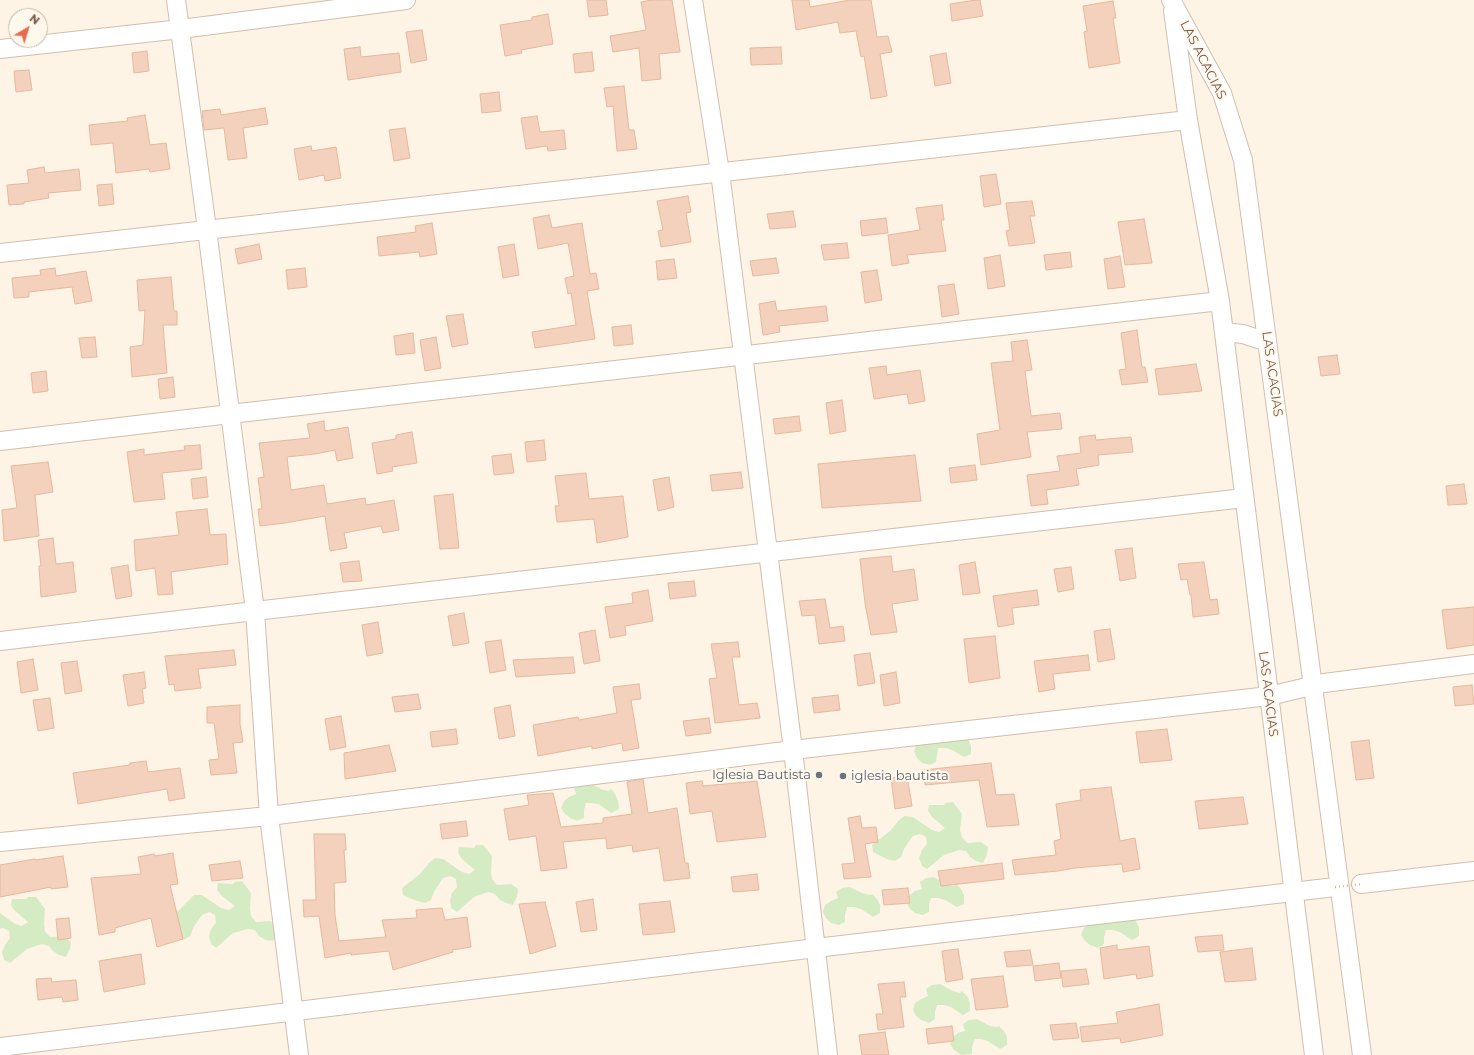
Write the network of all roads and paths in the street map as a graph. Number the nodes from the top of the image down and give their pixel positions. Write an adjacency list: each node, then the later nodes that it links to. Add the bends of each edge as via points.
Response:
1 (176, 0): 5 (street)
2 (406, 0): 5 (street)
3 (693, 0): 8 (street)
4 (1171, 0): 7 (street, LAS ACACIAS); 13 (street, LAS ACACIAS, via 1222,93 1243,160)
5 (181, 29): 6 (street); 9 (street)
6 (0, 49)
7 (1188, 120): 8 (street); 11 (street, LAS ACACIAS)
8 (720, 172): 9 (street); 14 (street)
9 (207, 229): 10 (street); 15 (street)
10 (0, 253)
11 (1220, 301): 12 (street, LAS ACACIAS); 14 (street)
12 (1224, 332): 13 (street, via 1243,334); 17 (street, LAS ACACIAS)
13 (1267, 342): 22 (street, LAS ACACIAS)
14 (743, 355): 15 (street); 18 (street)
15 (230, 414): 16 (street); 19 (street)
16 (0, 441)
17 (1244, 498): 18 (street); 23 (street, LAS ACACIAS)
18 (768, 552): 19 (street); 24 (street)
19 (255, 610): 20 (street); 25 (street)
20 (0, 642)
21 (1474, 664): 22 (street)
22 (1313, 685): 23 (street); 37 (street, LAS ACACIAS)
23 (1268, 696): 24 (street); 30 (street, LAS ACACIAS)
24 (793, 750): 25 (street); 31 (street)
25 (269, 816): 26 (street); 32 (street)
26 (0, 842)
27 (1474, 870): 28 (street)
28 (1361, 884): 29 (path, bridge)
29 (1335, 887): 30 (street)
30 (1293, 893): 31 (street); 36 (street, LAS ACACIAS)
31 (816, 948): 32 (street); 35 (street)
32 (294, 1012): 33 (street); 34 (street)
33 (0, 1047)
34 (299, 1055)
35 (828, 1055)
36 (1314, 1055)
37 (1362, 1055)

